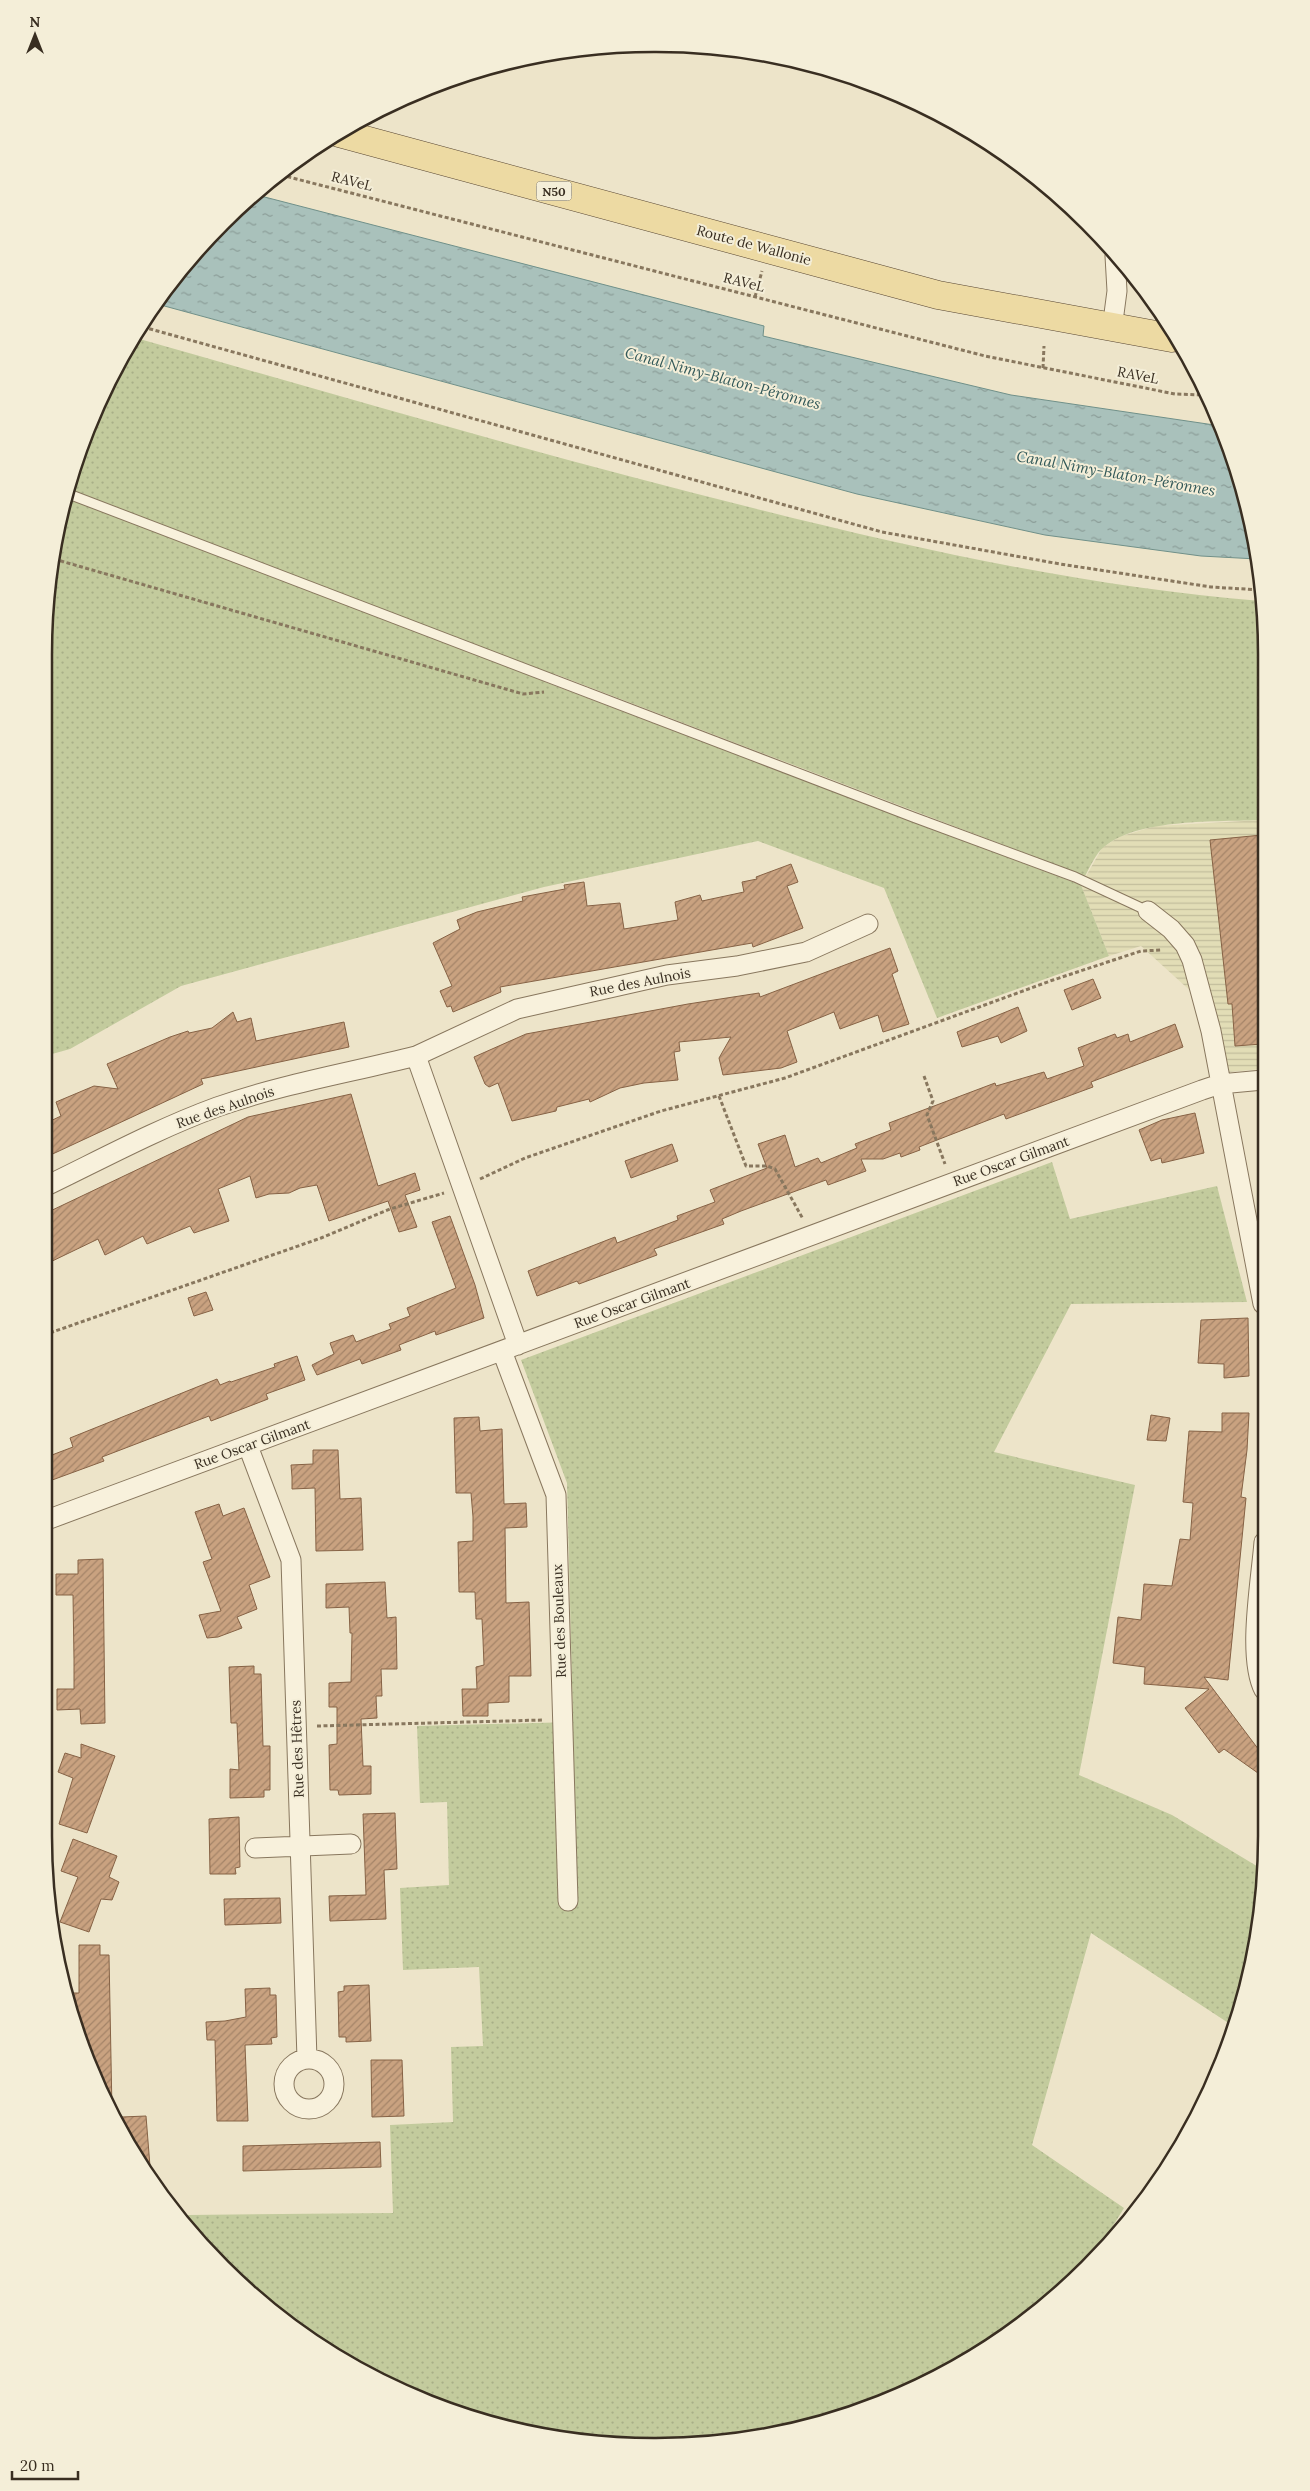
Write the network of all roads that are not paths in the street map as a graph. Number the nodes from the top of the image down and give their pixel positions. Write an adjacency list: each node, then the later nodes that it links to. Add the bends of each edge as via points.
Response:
1 (349, 136): 3 (main road, Route de Wallonie / N50, via 938,295)
2 (1116, 267): 3 (street, via 1117,290)
3 (1112, 329): 4 (main road, Route de Wallonie / N50)
4 (1167, 337)
5 (74, 496): 6 (lane, via 912,818 1075,876)
6 (1148, 911): 10 (street, via 1171,929 1185,945 1192,960 1211,1030)
7 (868, 924): 8 (street, Rue des Aulnois, via 806,952 737,966 667,975 517,1009)
8 (416, 1056): 11 (street, Rue des Aulnois, via 299,1082 218,1107 148,1134); 13 (street, via 462,1187)
9 (1258, 1080): 10 (street, Rue Oscar Gilmant)
10 (1220, 1084): 12 (street); 13 (street, Rue Oscar Gilmant)
11 (52, 1183)
12 (1258, 1278)
13 (510, 1348): 14 (street, Rue Oscar Gilmant); 21 (street, Rue des Bouleaux, via 556,1495)
14 (248, 1446): 15 (street, Rue Oscar Gilmant); 19 (street, Rue des Hêtres, via 290,1560)
15 (52, 1518)
16 (1258, 1628): 17 (street)
17 (1258, 1678)
18 (351, 1844): 19 (street)
19 (301, 1846): 20 (street); 22 (street, Rue des Hêtres)
20 (255, 1848)
21 (568, 1902)
22 (307, 2060)

